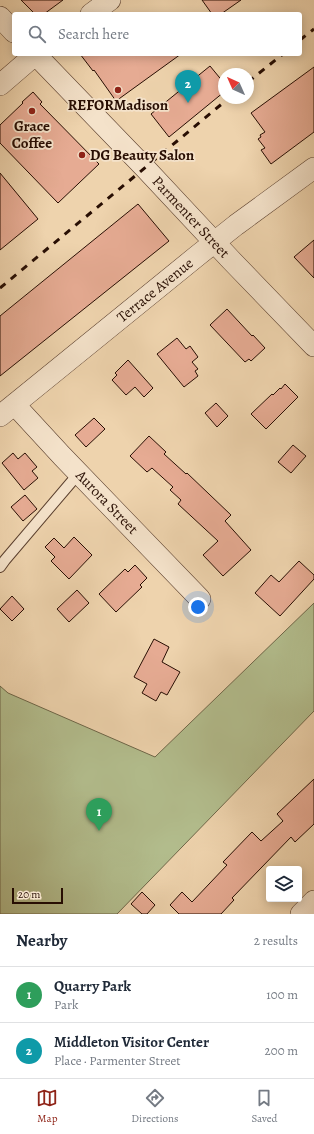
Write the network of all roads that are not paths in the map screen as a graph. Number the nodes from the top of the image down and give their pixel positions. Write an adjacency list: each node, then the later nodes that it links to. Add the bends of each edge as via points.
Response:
1 (110, 0): 2 (street)
2 (94, 12)
3 (0, 17): 4 (street)
4 (12, 30)
5 (33, 56): 7 (street)
6 (37, 56): 9 (street, Parmenter Street)
7 (0, 85)
8 (314, 168): 9 (street, Terrace Avenue)
9 (214, 242): 10 (street, Parmenter Street); 11 (street, Terrace Avenue)
10 (314, 346)
11 (7, 410): 12 (street, Aurora Street)
12 (79, 473): 13 (lane); 14 (street, Aurora Street)
13 (0, 567)
14 (200, 599)
15 (314, 901): 16 (street)
16 (301, 914)

